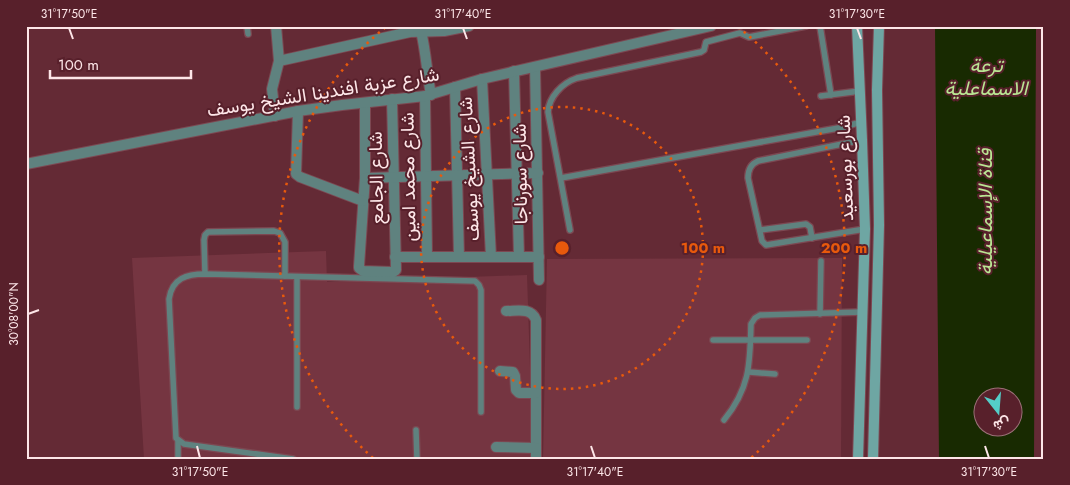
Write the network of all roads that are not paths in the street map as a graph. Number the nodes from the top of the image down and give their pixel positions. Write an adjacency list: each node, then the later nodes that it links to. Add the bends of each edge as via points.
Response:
1 (247, 26): 11 (lane)
2 (276, 26): 12 (street)
3 (469, 26): 10 (street)
4 (711, 26): 9 (street, شارع عزبة افندينا الشيخ يوسف)
5 (806, 26): 35 (lane, via 749,37 740,33 706,42 701,52 569,81 553,97 548,112)
6 (820, 26): 18 (lane)
7 (857, 26): 17 (main road, شارع بورسعيد)
8 (879, 26): 75 (main road, شارع بورسعيد, via 879,225)
9 (688, 29): 13 (street, شارع عزبة افندينا الشيخ يوسف)
10 (421, 31): 12 (street); 19 (street, شارع محمد امين, via 426,52)
11 (248, 34)
12 (279, 61): 24 (street, via 272,89)
13 (535, 67): 14 (street, شارع عزبة افندينا الشيخ يوسف); 28 (street, شارع سورناجا)
14 (514, 72): 15 (street, شارع عزبة افندينا الشيخ يوسف); 29 (street)
15 (482, 79): 16 (street, شارع عزبة افندينا الشيخ يوسف); 30 (street, شارع الشيخ يوسف)
16 (456, 87): 19 (street, شارع عزبة افندينا الشيخ يوسف); 32 (street)
17 (860, 91): 18 (lane); 25 (main road, شارع بورسعيد)
18 (830, 95): 20 (lane)
19 (428, 96): 21 (street, شارع عزبة افندينا الشيخ يوسف); 31 (street, شارع محمد امين)
20 (821, 96)
21 (392, 99): 22 (street, شارع عزبة افندينا الشيخ يوسف); 33 (street, شارع الجامع)
22 (365, 103): 23 (street, شارع عزبة افندينا الشيخ يوسف); 34 (street)
23 (298, 111): 24 (street, شارع عزبة افندينا الشيخ يوسف); 36 (street, via 296,174)
24 (275, 116): 27 (street, شارع عزبة افندينا الشيخ يوسف)
25 (862, 122): 26 (main road, شارع بورسعيد); 35 (lane)
26 (862, 140): 37 (main road, شارع بورسعيد); 39 (lane, via 753,164 748,178)
27 (26, 164)
28 (538, 173): 29 (street); 46 (street, شارع سورناجا)
29 (516, 174): 30 (street); 41 (street)
30 (486, 175): 32 (street); 45 (street, شارع الشيخ يوسف)
31 (426, 176): 32 (street); 33 (street); 43 (street, شارع محمد امين)
32 (457, 176): 44 (street)
33 (394, 177): 34 (street); 42 (street, شارع الجامع)
34 (365, 178): 36 (street)
35 (561, 178): 38 (lane)
36 (363, 201): 42 (street, via 359,268 363,271 395,271)
37 (865, 229): 40 (lane); 53 (main road, شارع بورسعيد)
38 (570, 230)
39 (760, 230): 40 (lane, via 806,224); 40 (lane, via 762,243 766,245)
40 (812, 238)
41 (519, 256): 45 (street); 46 (street)
42 (396, 257): 43 (street)
43 (427, 257): 44 (street)
44 (458, 257): 45 (street)
45 (491, 257)
46 (539, 257): 51 (street, شارع سورناجا)
47 (821, 260): 54 (lane)
48 (205, 274): 49 (lane); 49 (lane, via 204,240 208,232 274,231 280,233 285,242); 66 (lane, via 182,278 174,284 170,294 175,434)
49 (285, 276): 50 (lane)
50 (296, 277): 62 (lane); 63 (lane, via 472,280 477,283 481,290)
51 (539, 280)
52 (506, 311): 61 (street, via 527,311 535,317)
53 (862, 312): 54 (lane); 74 (main road, شارع بورسعيد)
54 (820, 314): 56 (lane, via 757,316 751,324)
55 (713, 340): 56 (lane)
56 (751, 340): 57 (lane); 59 (lane)
57 (807, 340)
58 (500, 372): 61 (street, via 513,372 517,392)
59 (749, 372): 60 (lane); 64 (lane, via 740,398)
60 (775, 374)
61 (536, 393): 69 (street)
62 (297, 407)
63 (481, 412)
64 (724, 420)
65 (416, 430): 73 (lane)
66 (178, 441): 68 (lane); 70 (lane)
67 (496, 447): 69 (street)
68 (234, 450): 71 (lane); 72 (lane)
69 (536, 453)
70 (178, 459)
71 (234, 459)
72 (293, 459)
73 (417, 459)
74 (858, 459)
75 (873, 459)

